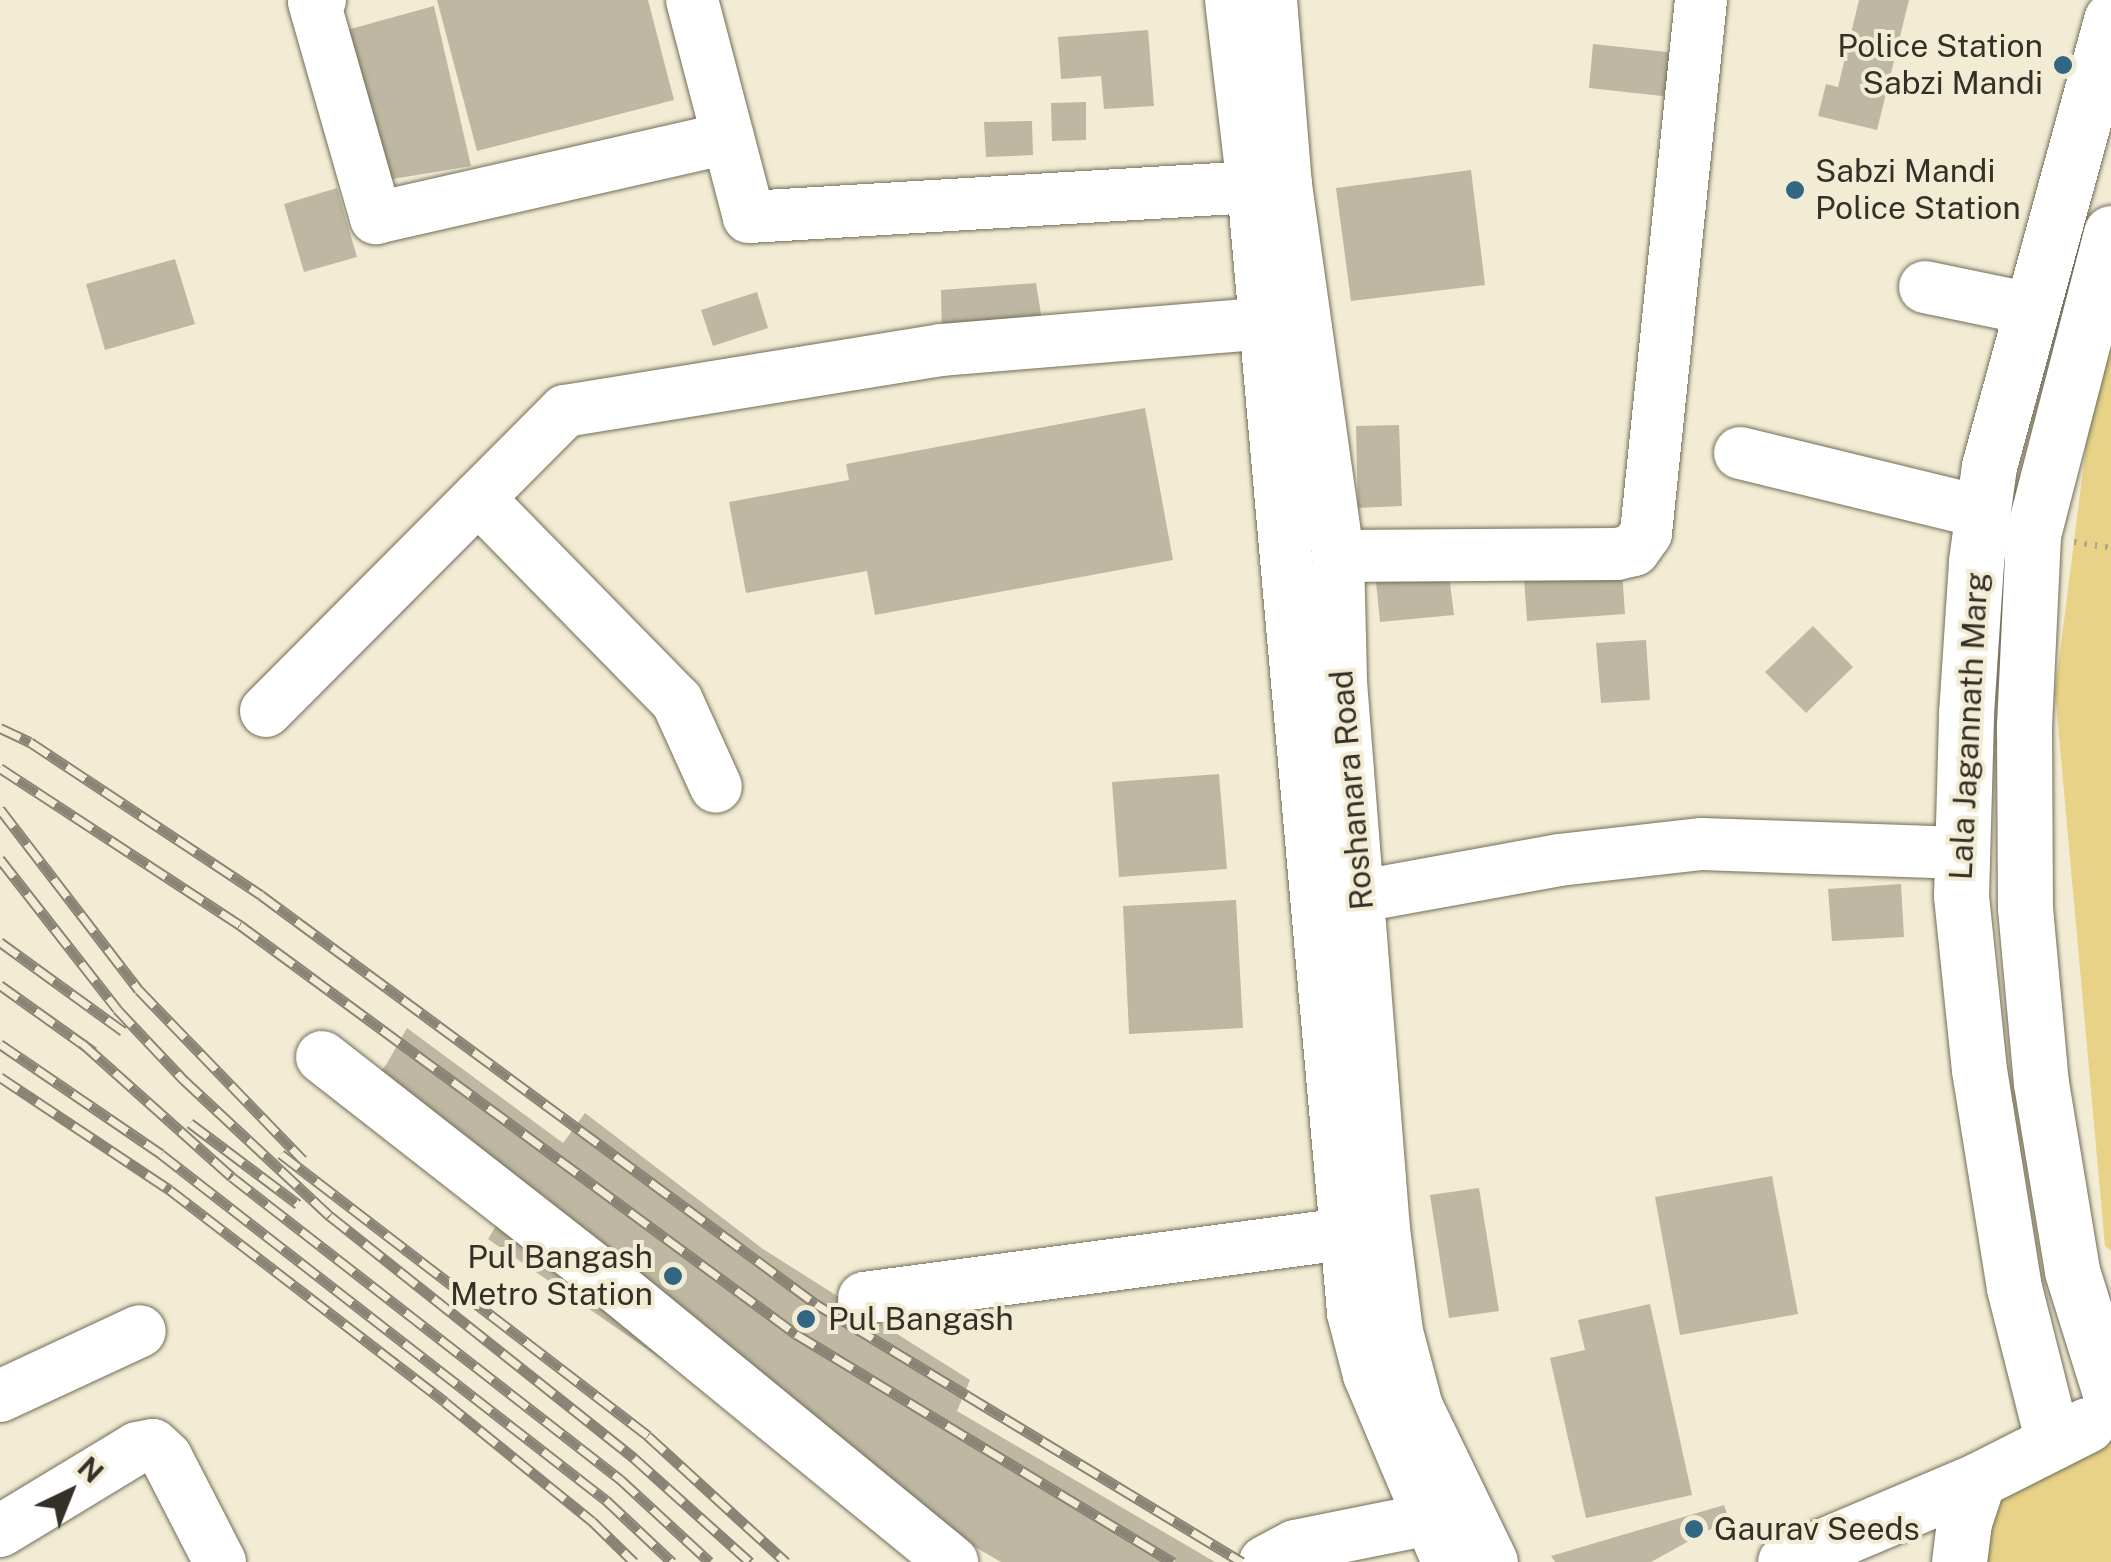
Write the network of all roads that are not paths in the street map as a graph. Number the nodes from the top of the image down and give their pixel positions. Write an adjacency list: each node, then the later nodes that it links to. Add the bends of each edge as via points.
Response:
1 (320, 0): 7 (street, via 314,2 376,218)
2 (692, 0): 7 (street)
3 (1231, 0): 8 (street, Roshanara Road)
4 (1271, 0): 8 (street, Roshanara Road)
5 (1701, 0): 16 (street, via 1646,533 1634,550 1616,554)
6 (2111, 19): 11 (main road, Lala Jagannath Marg)
7 (728, 138): 8 (street, via 749,218)
8 (1270, 186): 12 (street, Roshanara Road); 16 (street, Roshanara Road)
9 (2111, 233): 17 (main road, Lala Jagannath Marg)
10 (1925, 288): 11 (street)
11 (2031, 309): 15 (main road, Lala Jagannath Marg, via 1989,466)
12 (1266, 323): 14 (street, via 941,350 565,411); 23 (street, Roshanara Road)
13 (1740, 453): 15 (street)
14 (478, 498): 18 (street); 19 (street, via 677,701)
15 (1980, 536): 17 (main road); 20 (main road, Lala Jagannath Marg)
16 (1338, 556): 21 (street, Roshanara Road)
17 (2030, 564): 27 (main road, Lala Jagannath Marg, via 2024,908 2040,1084 2072,1271)
18 (266, 711)
19 (716, 788)
20 (1962, 853): 21 (street, via 1702,844 1558,860); 29 (main road, Lala Jagannath Marg, via 1979,1070 2014,1288)
21 (1361, 896): 31 (street, Roshanara Road, via 1397,1332)
22 (322, 1056): 34 (street)
23 (1345, 1234): 24 (street); 31 (street, Roshanara Road, via 1358,1341)
24 (864, 1298)
25 (140, 1331): 26 (street)
26 (5, 1381)
27 (2111, 1396)
28 (2111, 1413): 29 (main road)
29 (2054, 1442): 30 (main road)
30 (1978, 1480): 38 (main road); 39 (main road)
31 (1447, 1530): 35 (street, via 1295,1546); 36 (street, Roshanara Road); 37 (street)
32 (0, 1531): 33 (street, via 153,1444)
33 (220, 1562)
34 (952, 1562)
35 (1265, 1562)
36 (1492, 1562)
37 (1531, 1562)
38 (1785, 1562)
39 (1960, 1562)

